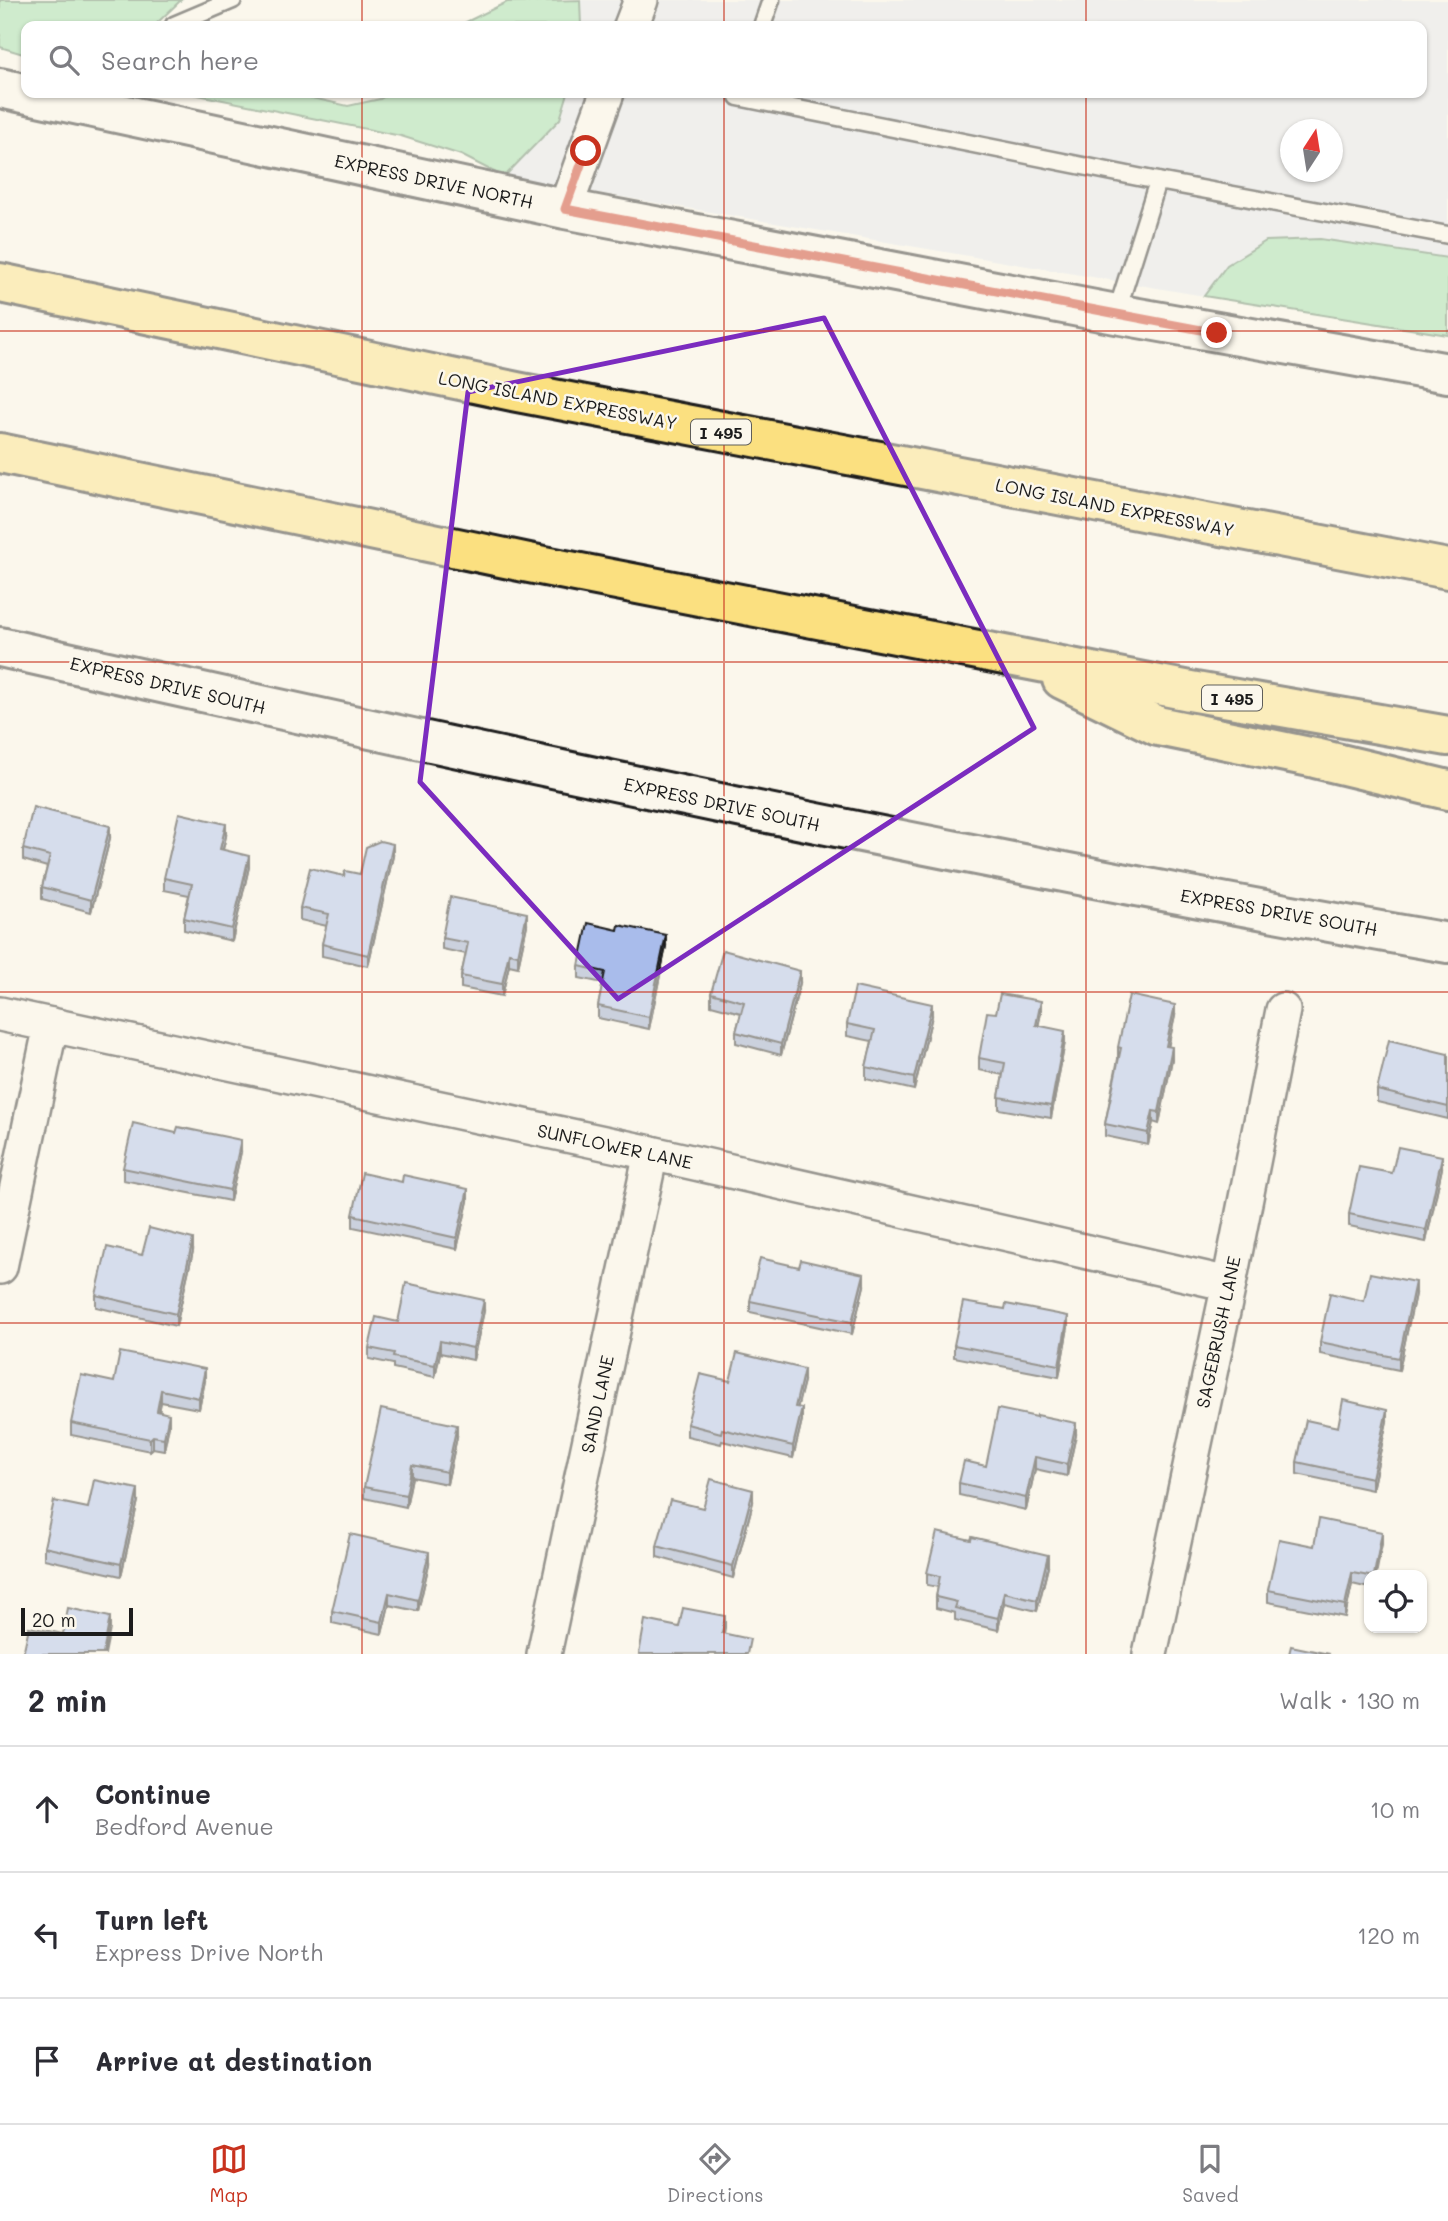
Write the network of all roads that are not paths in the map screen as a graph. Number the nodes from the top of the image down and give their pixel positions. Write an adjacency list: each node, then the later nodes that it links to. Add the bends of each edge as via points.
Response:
1 (233, 0): 4 (lane)
2 (641, 0): 5 (street)
3 (771, 0): 6 (lane)
4 (181, 21)
5 (633, 21)
6 (764, 21)
7 (0, 88): 8 (main road, EXPRESS DRIVE NORTH)
8 (21, 92)
9 (47, 98): 13 (main road, EXPRESS DRIVE NORTH)
10 (605, 98): 13 (street)
11 (743, 98): 12 (lane)
12 (1158, 181): 14 (lane); 16 (lane)
13 (565, 209): 16 (main road, EXPRESS DRIVE NORTH)
14 (1448, 235)
15 (0, 283): 19 (highway, LONG ISLAND EXPRESSWAY / I 495, via 503,390)
16 (1116, 314): 17 (main road, EXPRESS DRIVE NORTH)
17 (1448, 373)
18 (0, 453): 21 (highway, I 495, via 529,563)
19 (1448, 569)
20 (0, 648): 24 (main road, EXPRESS DRIVE SOUTH, via 791,819)
21 (1016, 657): 22 (highway, I 495); 23 (highway, via 1158,726)
22 (1448, 736)
23 (1448, 790)
24 (1448, 943)
25 (1283, 1010): 30 (street, SAGEBRUSH LANE)
26 (0, 1014): 27 (street, SUNFLOWER LANE)
27 (51, 1025): 28 (street, SUNFLOWER LANE); 29 (street)
28 (651, 1153): 30 (street, SUNFLOWER LANE); 31 (street, SAND LANE)
29 (0, 1268)
30 (1229, 1284): 32 (street, SAGEBRUSH LANE)
31 (544, 1654)
32 (1150, 1654)

